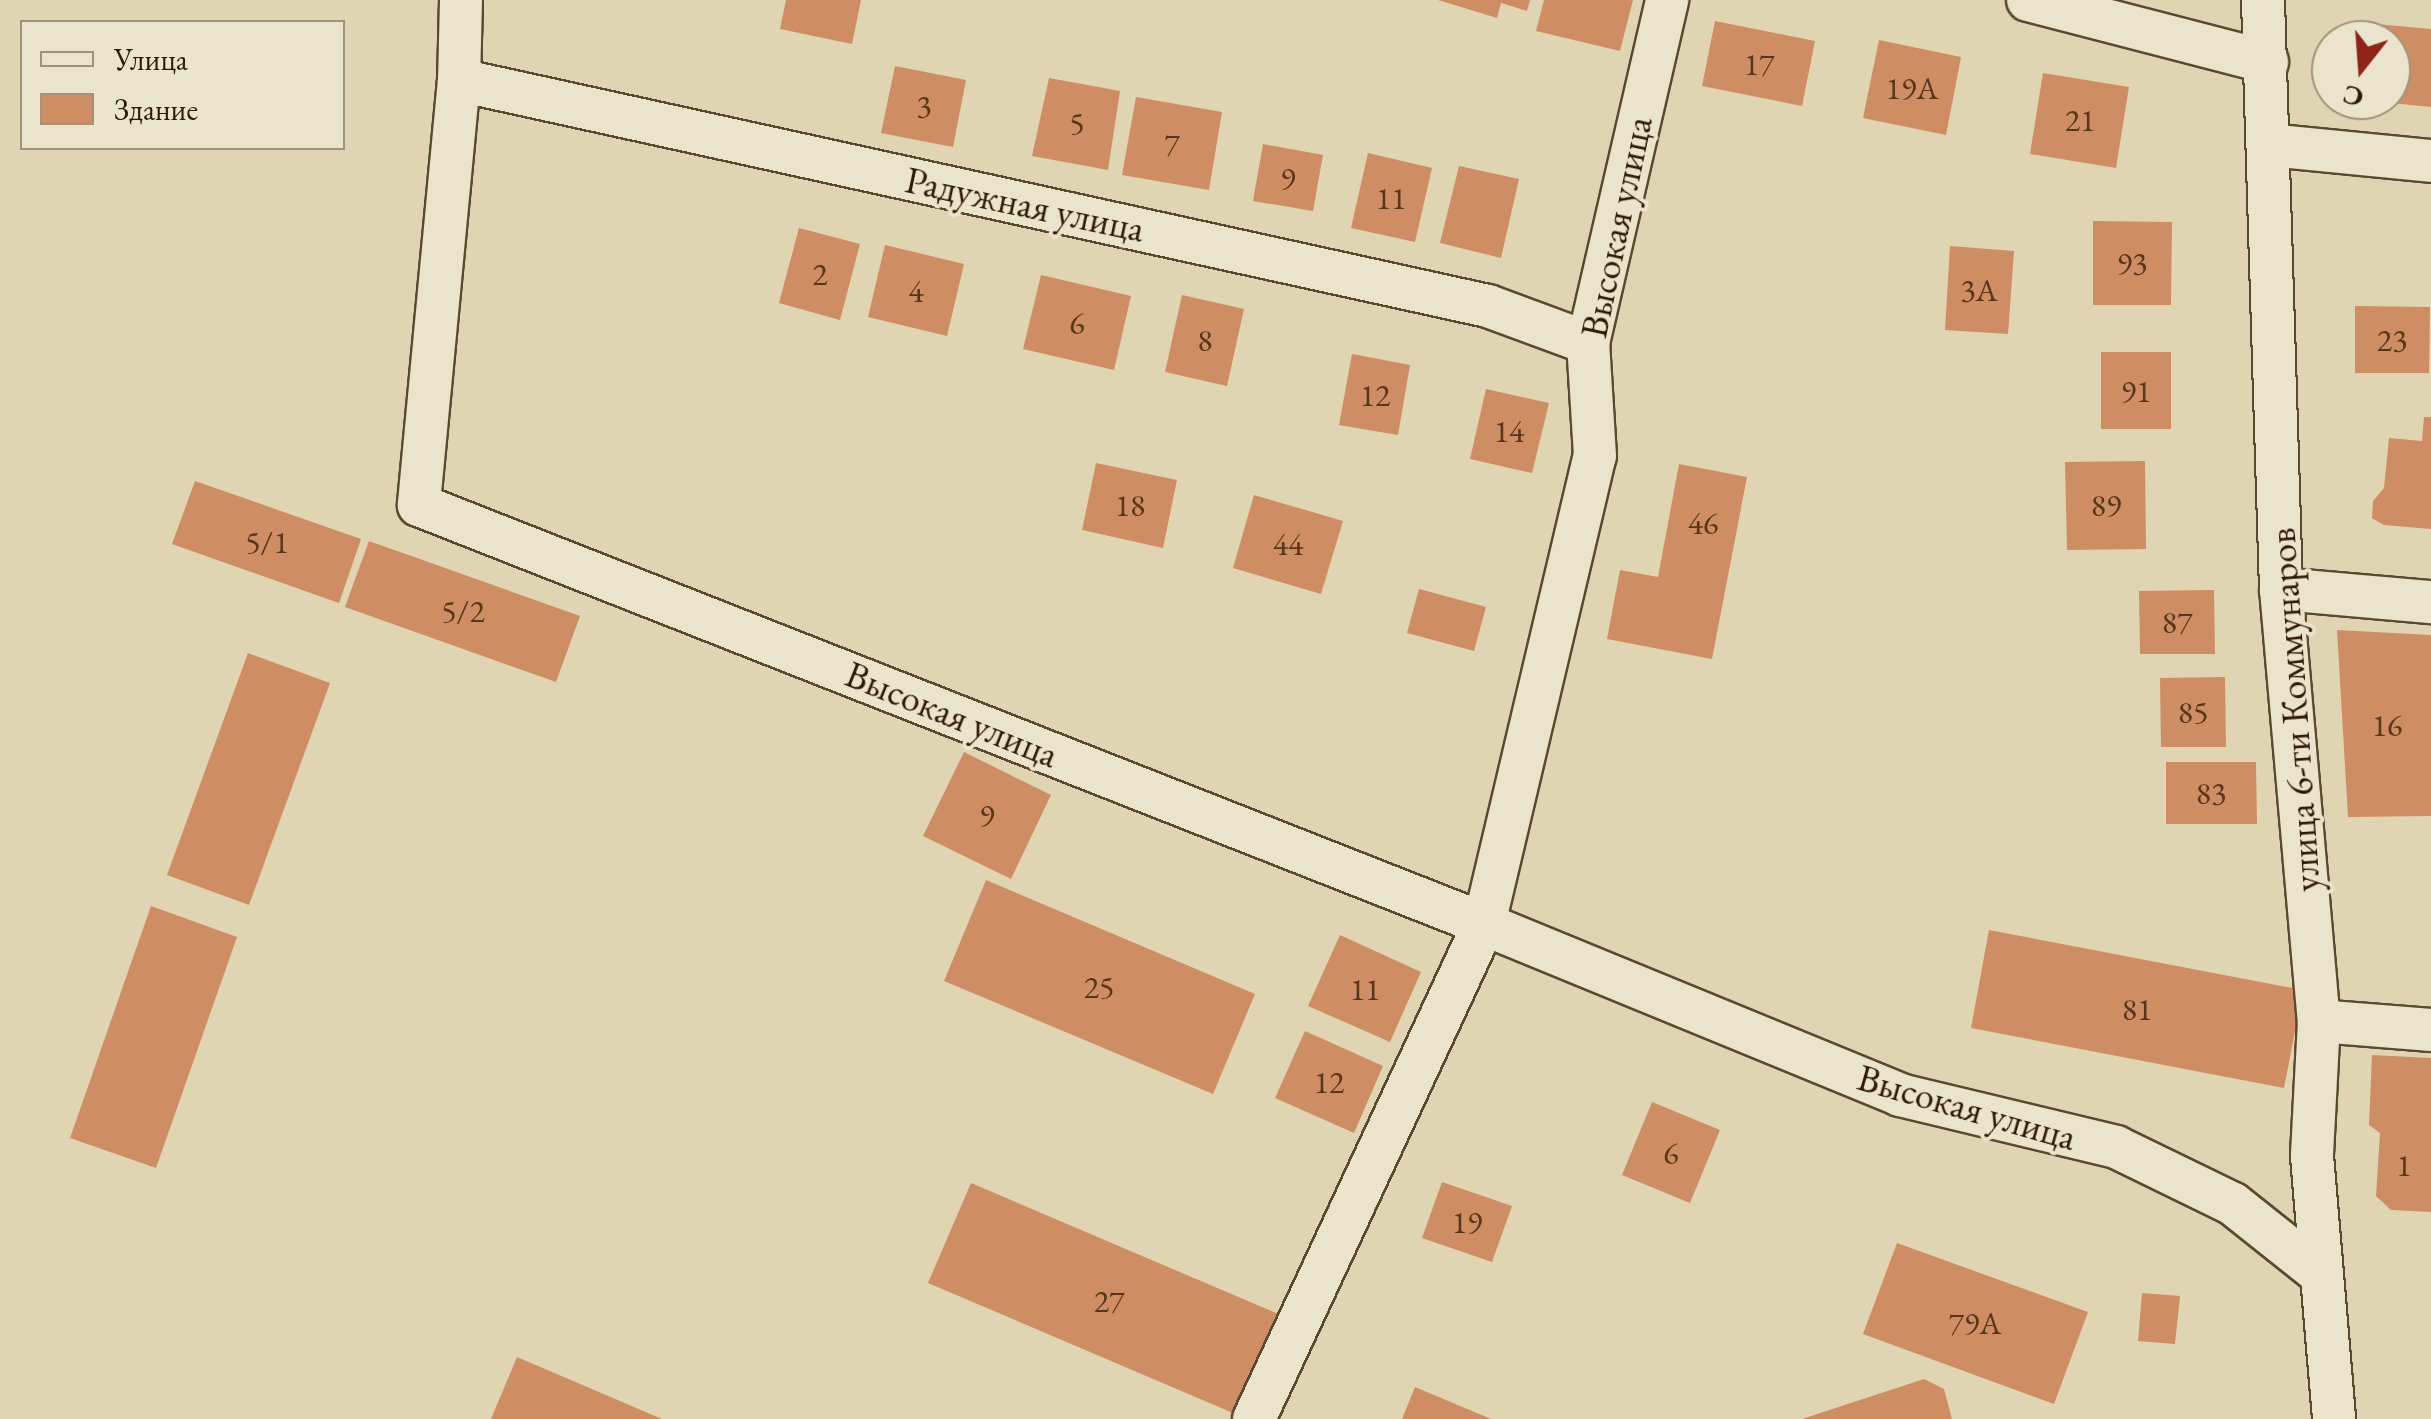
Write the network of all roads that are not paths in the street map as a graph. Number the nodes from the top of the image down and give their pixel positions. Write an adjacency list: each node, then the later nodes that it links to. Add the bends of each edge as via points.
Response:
1 (461, 0): 6 (street)
2 (1667, 0): 9 (street, Высокая улица)
3 (2028, 0): 5 (street)
4 (2263, 0): 5 (street, улица 6-ти Коммунаров)
5 (2267, 62): 7 (street, улица 6-ти Коммунаров)
6 (459, 80): 9 (street, Радужная улица, via 1488,306); 12 (street, Высокая улица, via 420,504)
7 (2268, 145): 8 (street); 10 (street, улица 6-ти Коммунаров)
8 (2431, 161)
9 (1588, 343): 12 (street, Высокая улица, via 1594,456)
10 (2281, 588): 11 (street); 13 (street, улица 6-ти Коммунаров)
11 (2431, 602)
12 (1484, 924): 15 (street, Высокая улица, via 1900,1096 2116,1148 2233,1204); 16 (street, Высокая улица)
13 (2319, 1020): 14 (street); 15 (street, улица 6-ти Коммунаров, via 2312,1156)
14 (2431, 1030)
15 (2321, 1274): 17 (street, улица 6-ти Коммунаров)
16 (1254, 1419)
17 (2334, 1419)

